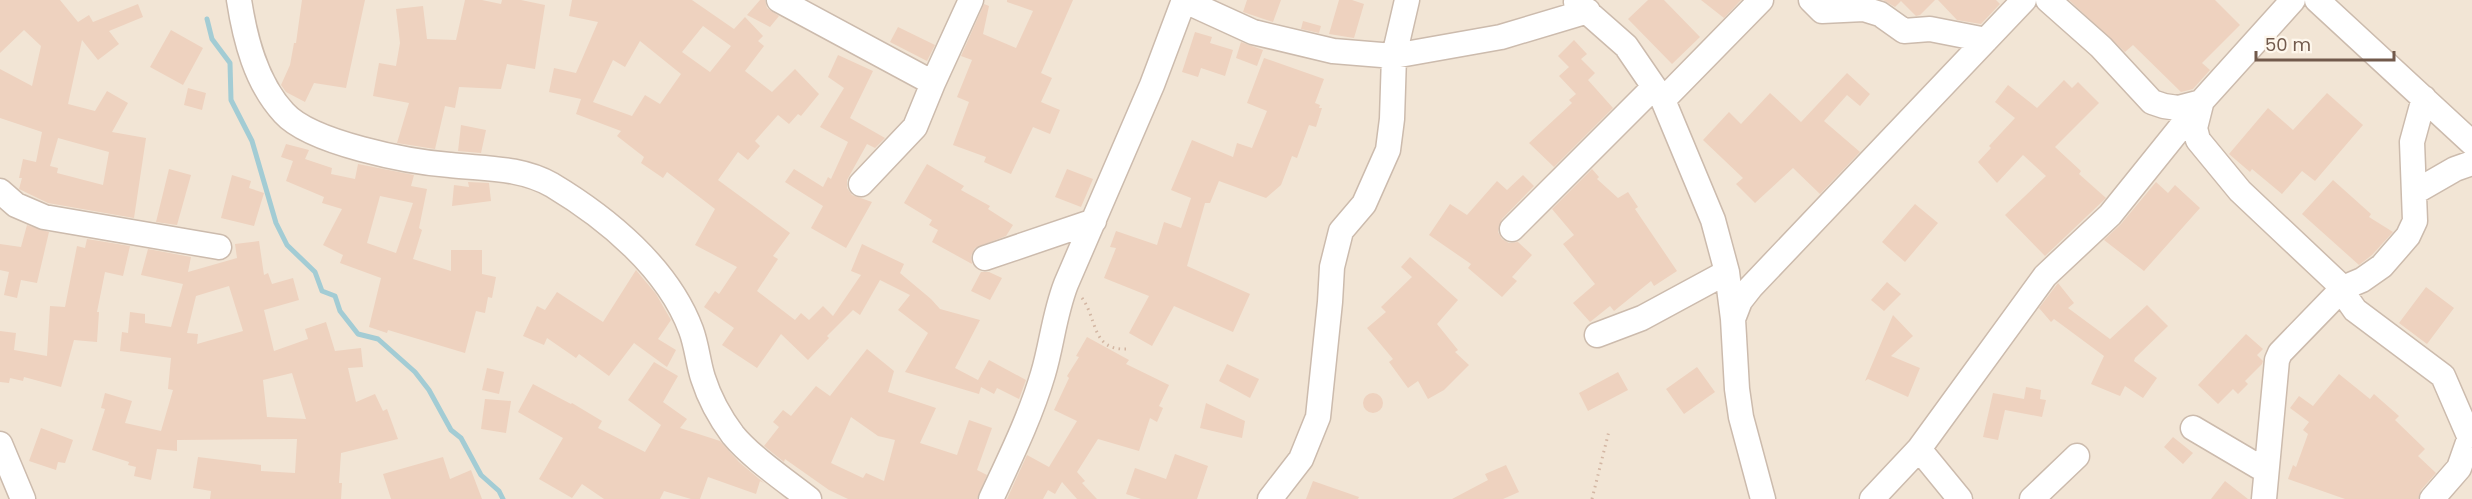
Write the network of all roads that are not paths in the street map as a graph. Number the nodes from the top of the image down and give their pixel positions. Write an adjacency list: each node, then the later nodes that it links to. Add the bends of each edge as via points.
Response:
1 (239, 0): 39 (street, via 244,33 263,83 284,114 314,133 423,163 519,172 550,184 601,218 638,253 681,305 704,380 734,436)
2 (778, 0): 15 (street)
3 (971, 0): 15 (street)
4 (1183, 0): 14 (street, via 1252,32 1333,51); 24 (street)
5 (1407, 0): 14 (street)
6 (1761, 0): 16 (street)
7 (1812, 0): 13 (street, via 1822,11 1872,11 1904,31 1930,29)
8 (2024, 0): 13 (street)
9 (2049, 0): 18 (street, via 2101,47 2152,102 2178,108)
10 (2293, 0): 18 (street)
11 (2324, 3): 17 (street)
12 (1580, 6): 14 (street, via 1500,37); 16 (street, via 1626,46)
13 (1986, 40): 30 (street, via 1751,288)
14 (1394, 56): 41 (street, via 1388,150 1364,204 1341,231 1332,267 1318,417 1301,459)
15 (933, 83): 21 (street, via 915,127)
16 (1659, 93): 25 (street); 28 (street, via 1713,220)
17 (2424, 98): 19 (street); 23 (street, via 2412,142)
18 (2201, 102): 29 (street, via 2195,128 2198,140 2240,191); 35 (street, via 2110,215 2045,276)
19 (2472, 143)
20 (2472, 163): 23 (street, via 2455,168)
21 (861, 184)
22 (0, 191): 26 (street, via 16,205 44,217)
23 (2415, 192): 29 (street, via 2415,221 2408,236 2382,266)
24 (1094, 221): 27 (street); 40 (street, via 1055,312 1044,372 1030,412)
25 (1512, 229)
26 (219, 247)
27 (985, 258)
28 (1727, 272): 30 (street); 31 (street, via 1642,318)
29 (2342, 289): 33 (street, via 2355,310 2443,376); 37 (street, via 2277,360)
30 (1733, 319): 42 (street, via 1741,417)
31 (1597, 335)
32 (2193, 428): 37 (street)
33 (2470, 434): 47 (street, via 2459,468)
34 (0, 444): 38 (street)
35 (1919, 448): 43 (street); 44 (street)
36 (2077, 456): 45 (street)
37 (2266, 471): 46 (street)
38 (23, 499)
39 (809, 499)
40 (991, 499)
41 (1270, 499)
42 (1763, 499)
43 (1872, 499)
44 (1960, 499)
45 (2032, 499)
46 (2264, 499)
47 (2432, 499)

